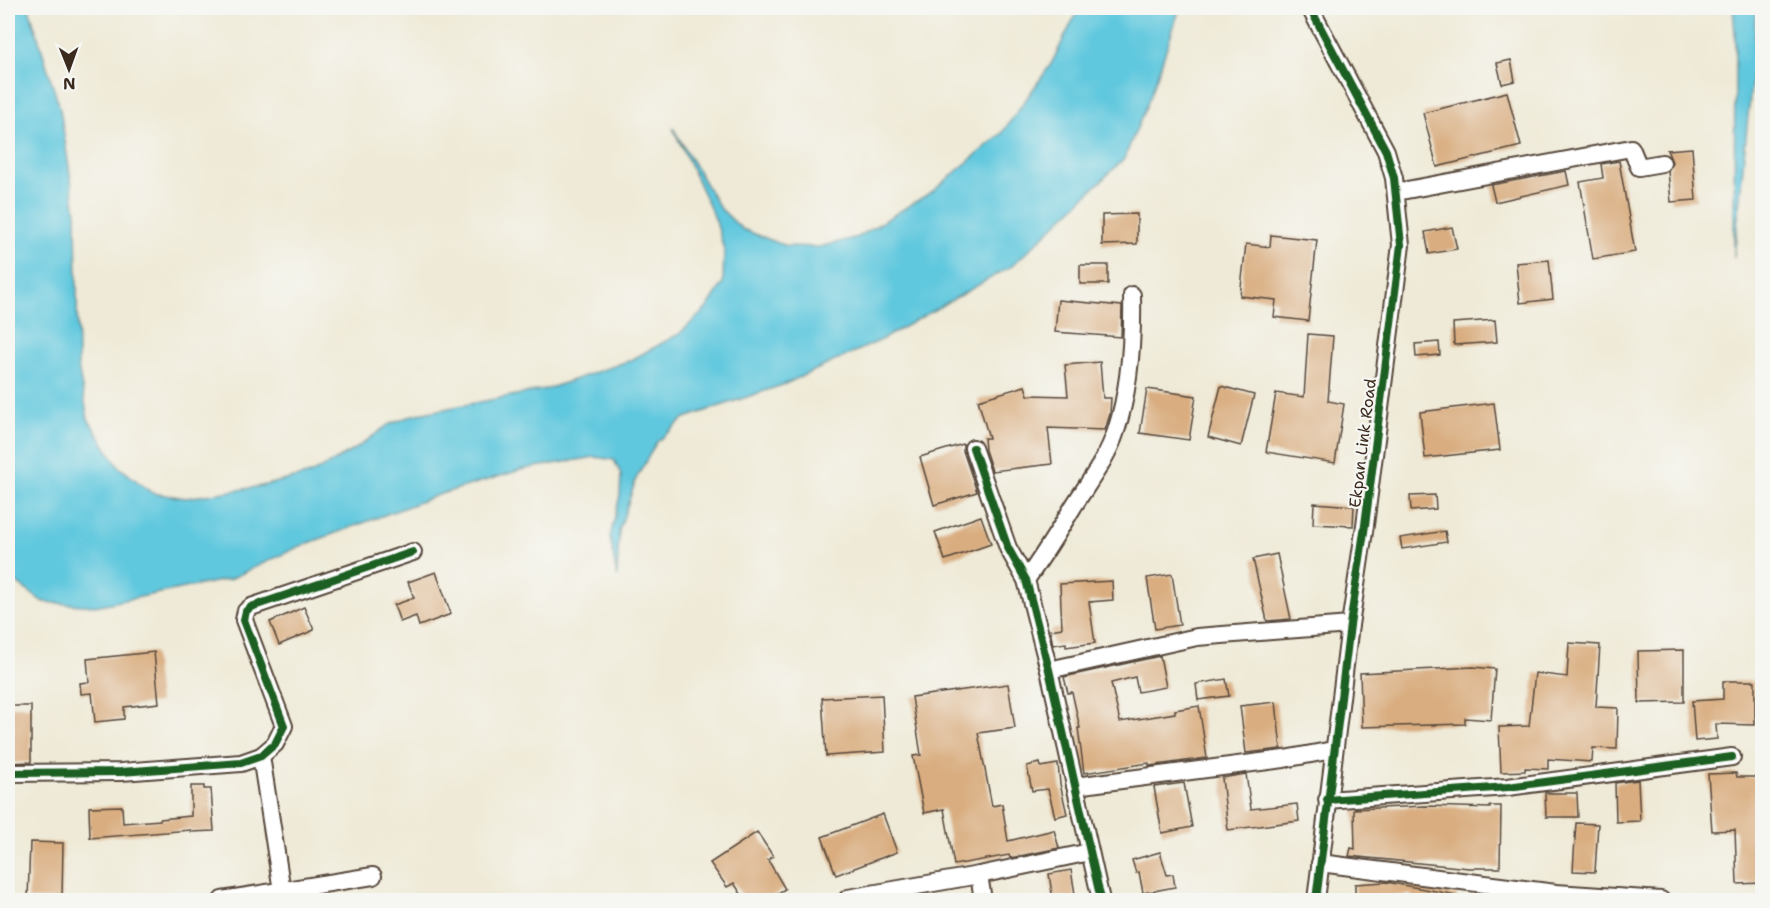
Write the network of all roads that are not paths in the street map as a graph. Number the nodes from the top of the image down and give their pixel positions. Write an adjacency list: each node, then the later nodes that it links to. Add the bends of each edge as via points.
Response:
1 (1310, 8): 3 (street, Ekpan Link Road, via 1386,152)
2 (1662, 163): 3 (street, via 1639,167 1631,148)
3 (1396, 192): 8 (street, Ekpan Link Road, via 1401,245)
4 (1132, 295): 7 (street, via 1126,393 1115,434 1057,537)
5 (973, 448): 7 (street, via 1008,548)
6 (413, 552): 11 (street, via 246,611 244,620 284,726 275,744)
7 (1026, 580): 9 (street)
8 (1350, 625): 9 (street, via 1197,637); 10 (street, Ekpan Link Road)
9 (1049, 670): 14 (street)
10 (1334, 750): 14 (street); 15 (street, Ekpan Link Road)
11 (261, 756): 13 (street, via 241,763 121,772); 20 (street)
12 (1732, 757): 15 (street, via 1508,787)
13 (8, 773)
14 (1075, 786): 16 (street)
15 (1327, 800): 17 (street, Ekpan Link Road)
16 (1090, 852): 18 (street); 24 (street)
17 (1320, 863): 25 (street, Ekpan Link Road); 26 (street, via 1556,893)
18 (979, 875): 21 (street); 23 (street)
19 (373, 876): 20 (street)
20 (282, 891): 22 (street)
21 (848, 898)
22 (222, 900)
23 (983, 900)
24 (1101, 900)
25 (1316, 900)
26 (1662, 900)

